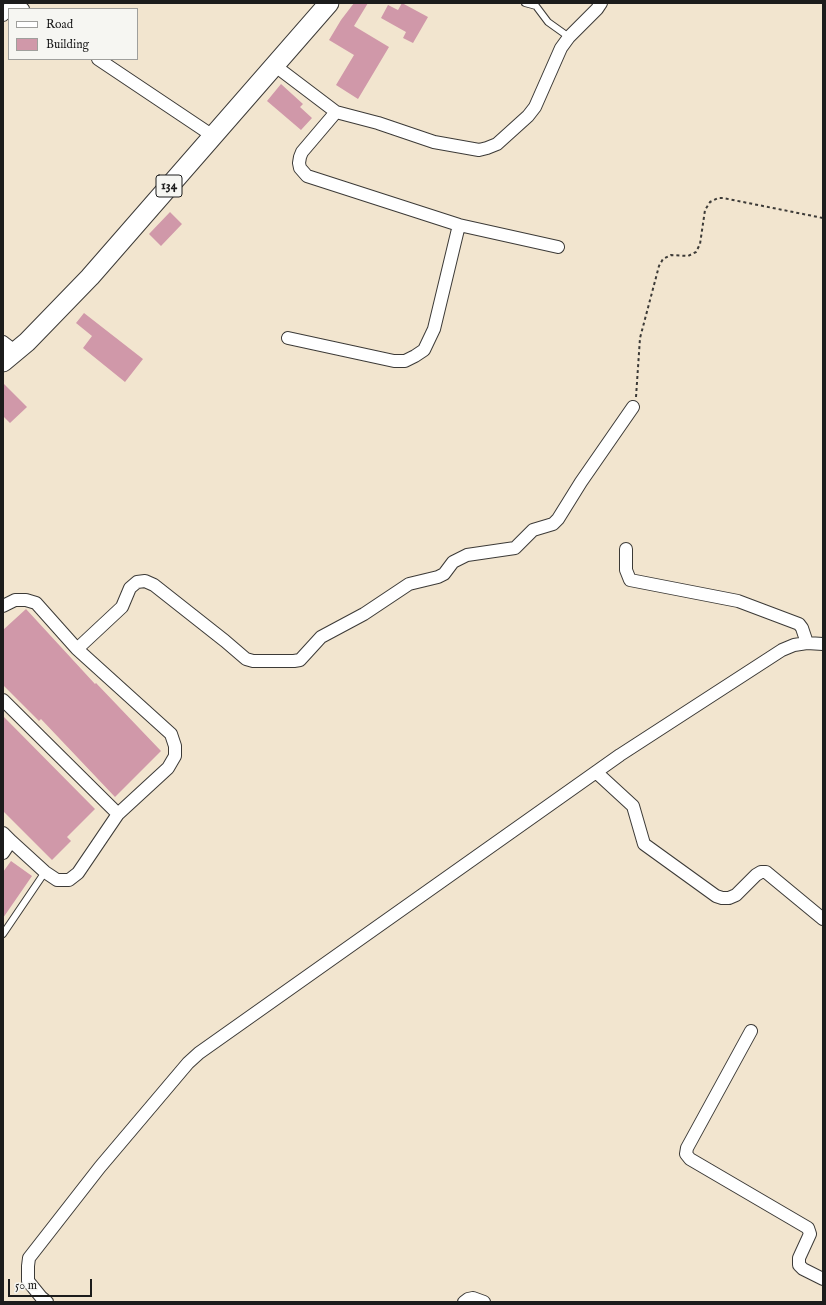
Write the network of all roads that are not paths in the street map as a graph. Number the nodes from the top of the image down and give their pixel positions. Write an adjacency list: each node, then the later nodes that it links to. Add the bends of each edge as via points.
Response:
1 (329, 3): 7 (main road, 134)
2 (525, 3): 4 (lane)
3 (601, 3): 5 (street)
4 (536, 4): 5 (lane, via 548,22)
5 (569, 37): 8 (street, via 561,48 535,107 497,144 488,148 479,150 434,142)
6 (99, 60): 9 (street)
7 (274, 65): 8 (street); 9 (main road, 134)
8 (336, 112): 10 (street, via 302,152 299,163 303,172 312,178)
9 (213, 136): 13 (main road, 134, via 90,277)
10 (460, 225): 11 (street); 12 (street, via 434,329 420,353 405,360 394,360)
11 (558, 247)
12 (288, 338)
13 (7, 352)
14 (633, 408): 19 (street, via 554,524 533,530 515,548 468,555 453,562 444,574 438,577 409,584 364,614 322,637 300,660 246,659 154,585 145,581 137,582 130,588 122,607)
15 (626, 549): 17 (street, via 626,570 630,580 738,601 799,624)
16 (3, 606): 19 (street, via 15,600 36,603)
17 (807, 643): 18 (street); 21 (street, via 782,650)
18 (823, 644)
19 (77, 650): 22 (street, via 171,734 175,746 175,756 168,768)
20 (3, 700): 22 (street)
21 (596, 772): 26 (street, via 633,806 644,844 716,896 729,898 736,895 756,875 766,872); 30 (street, via 188,1063 100,1167 29,1258 28,1281)
22 (118, 814): 25 (street, via 78,873 69,880 57,880)
23 (7, 837): 24 (street); 25 (street)
24 (3, 853)
25 (45, 872): 27 (lane)
26 (823, 919)
27 (3, 934)
28 (751, 1031): 29 (street, via 686,1154 690,1159 808,1228 810,1234 799,1258 799,1264 803,1269)
29 (823, 1279)
30 (47, 1302)
31 (464, 1302): 32 (street, via 473,1298)
32 (484, 1302)

